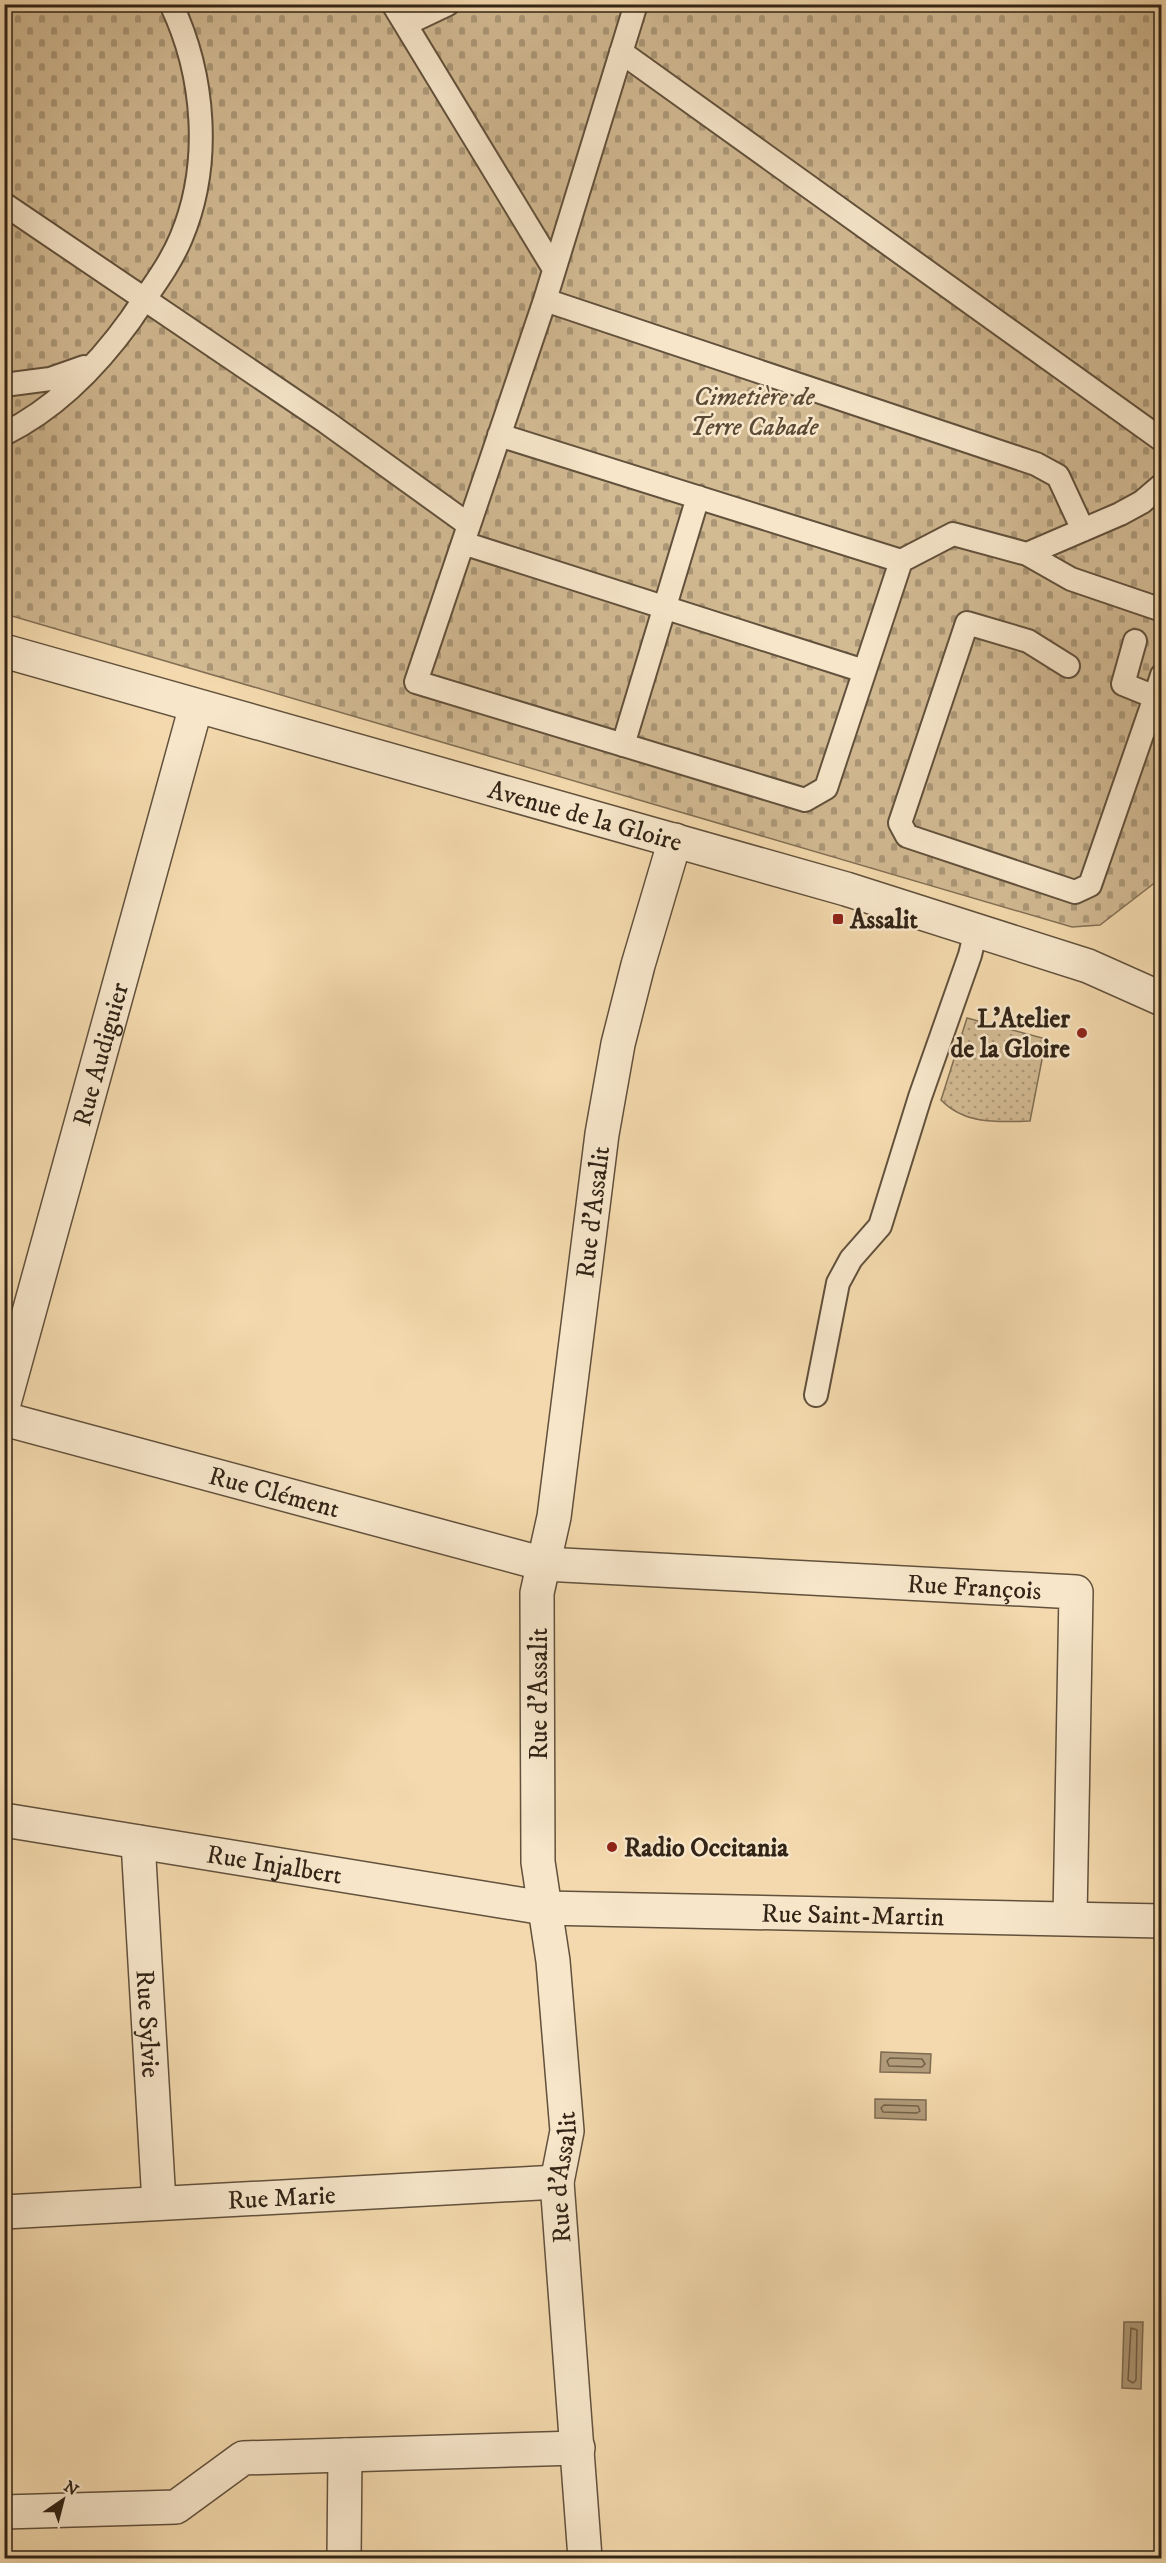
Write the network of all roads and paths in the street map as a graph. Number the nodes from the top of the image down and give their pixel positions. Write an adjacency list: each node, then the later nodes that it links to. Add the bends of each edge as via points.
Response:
1 (171, 4): 9 (lane, via 188,47 197,90 200,158 190,215 180,240)
2 (393, 4): 5 (lane)
3 (448, 4): 5 (lane)
4 (636, 4): 6 (lane)
5 (406, 24): 8 (lane)
6 (621, 52): 8 (lane); 15 (lane)
7 (4, 204): 9 (lane)
8 (554, 269): 10 (lane)
9 (144, 300): 11 (lane); 19 (lane, via 326,422)
10 (545, 300): 14 (lane); 18 (lane, via 1036,464 1058,476)
11 (96, 362): 12 (lane, via 50,380); 13 (lane, via 45,410)
12 (4, 384)
13 (4, 434)
14 (500, 435): 17 (lane); 19 (lane)
15 (1161, 440)
16 (1161, 485): 18 (lane, via 1142,502)
17 (698, 497): 21 (lane); 22 (lane)
18 (1083, 530): 20 (lane)
19 (466, 534): 22 (lane); 30 (lane, via 416,682)
20 (1027, 554): 21 (lane, via 953,534); 23 (lane, via 1071,579)
21 (901, 561): 27 (lane)
22 (664, 607): 27 (lane); 30 (lane)
23 (1161, 610)
24 (1135, 641): 28 (lane, via 1123,684)
25 (4, 651): 29 (street, Avenue de la Gloire)
26 (1068, 666): 28 (lane, via 1028,641 967,623 900,823 907,836 1075,892 1090,885)
27 (864, 671): 30 (lane, via 826,788 805,800)
28 (1158, 686)
29 (196, 706): 31 (street, Avenue de la Gloire); 35 (street, Rue Audiguier)
30 (623, 745)
31 (675, 840): 32 (street, Avenue de la Gloire); 37 (street, Rue d'Assalit, via 618,1044 602,1134 554,1517)
32 (976, 930): 33 (street, Avenue de la Gloire); 34 (lane, via 880,1226 851,1259 838,1282)
33 (1159, 990)
34 (816, 1395)
35 (4, 1402)
36 (4, 1419): 37 (street, Rue Clément)
37 (544, 1564): 40 (street, Rue d'Assalit, via 537,1593 538,1862); 41 (street, Rue François, via 1076,1592)
38 (4, 1820): 39 (street, Rue Injalbert)
39 (138, 1842): 40 (street, Rue Injalbert); 44 (street, Rue Sylvie)
40 (544, 1908): 41 (street, Rue Saint-Martin); 43 (street, Rue d'Assalit, via 553,1961 567,2132)
41 (1070, 1918): 42 (street, Rue Saint-Martin)
42 (1161, 1921)
43 (557, 2182): 44 (street, Rue Marie); 46 (street, Rue d'Assalit)
44 (159, 2204): 45 (street, Rue Marie)
45 (4, 2212)
46 (578, 2448): 47 (street); 50 (street, Rue d'Assalit)
47 (345, 2455): 48 (street, via 243,2458 176,2507); 49 (street)
48 (4, 2512)
49 (345, 2559)
50 (585, 2559)

